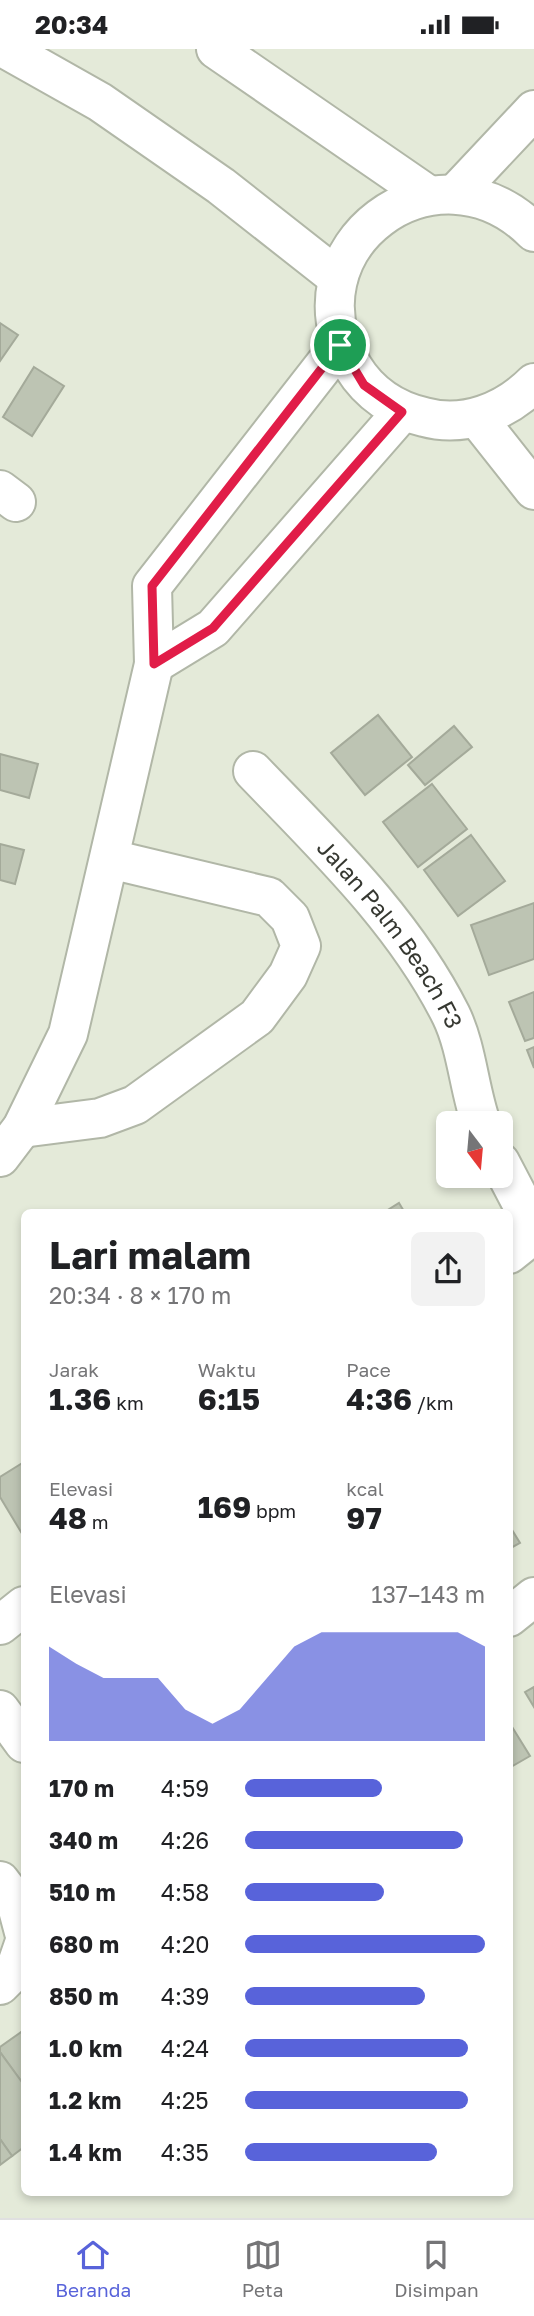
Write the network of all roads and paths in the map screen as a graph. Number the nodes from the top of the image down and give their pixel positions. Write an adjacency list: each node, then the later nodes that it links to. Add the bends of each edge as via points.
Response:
1 (6, 49): 6 (street, via 100,101 221,186)
2 (216, 49): 4 (street)
3 (534, 110): 4 (street)
4 (442, 194): 5 (street, via 489,200 518,216); 6 (street, via 388,210 357,239)
5 (534, 232)
6 (338, 278): 7 (street, via 334,312)
7 (340, 345): 9 (street, via 364,385); 12 (street, via 152,586)
8 (534, 383): 10 (street, via 500,409)
9 (402, 412): 10 (street, via 439,421); 12 (street, via 213,628)
10 (477, 418): 11 (street)
11 (534, 489)
12 (154, 664): 14 (street)
13 (253, 771): 15 (street, Jalan Palm Beach F3, via 354,877 419,959 453,1018)
14 (110, 859): 16 (street, via 68,1034); 16 (street, via 269,897 290,918 300,946 288,975 257,1017 135,1105)
15 (478, 1111)
16 (11, 1142)
17 (513, 1187): 18 (street)
18 (534, 1227)
19 (534, 1234): 20 (street)
20 (513, 1251)
21 (534, 1597): 23 (street)
22 (21, 1608): 24 (street)
23 (513, 1614)
24 (0, 1625)
25 (0, 1710): 26 (street)
26 (21, 1739)
27 (0, 1881): 28 (street, via 16,1902)
28 (21, 1921)
29 (21, 1953): 30 (street, via 15,1970)
30 (0, 1985)

